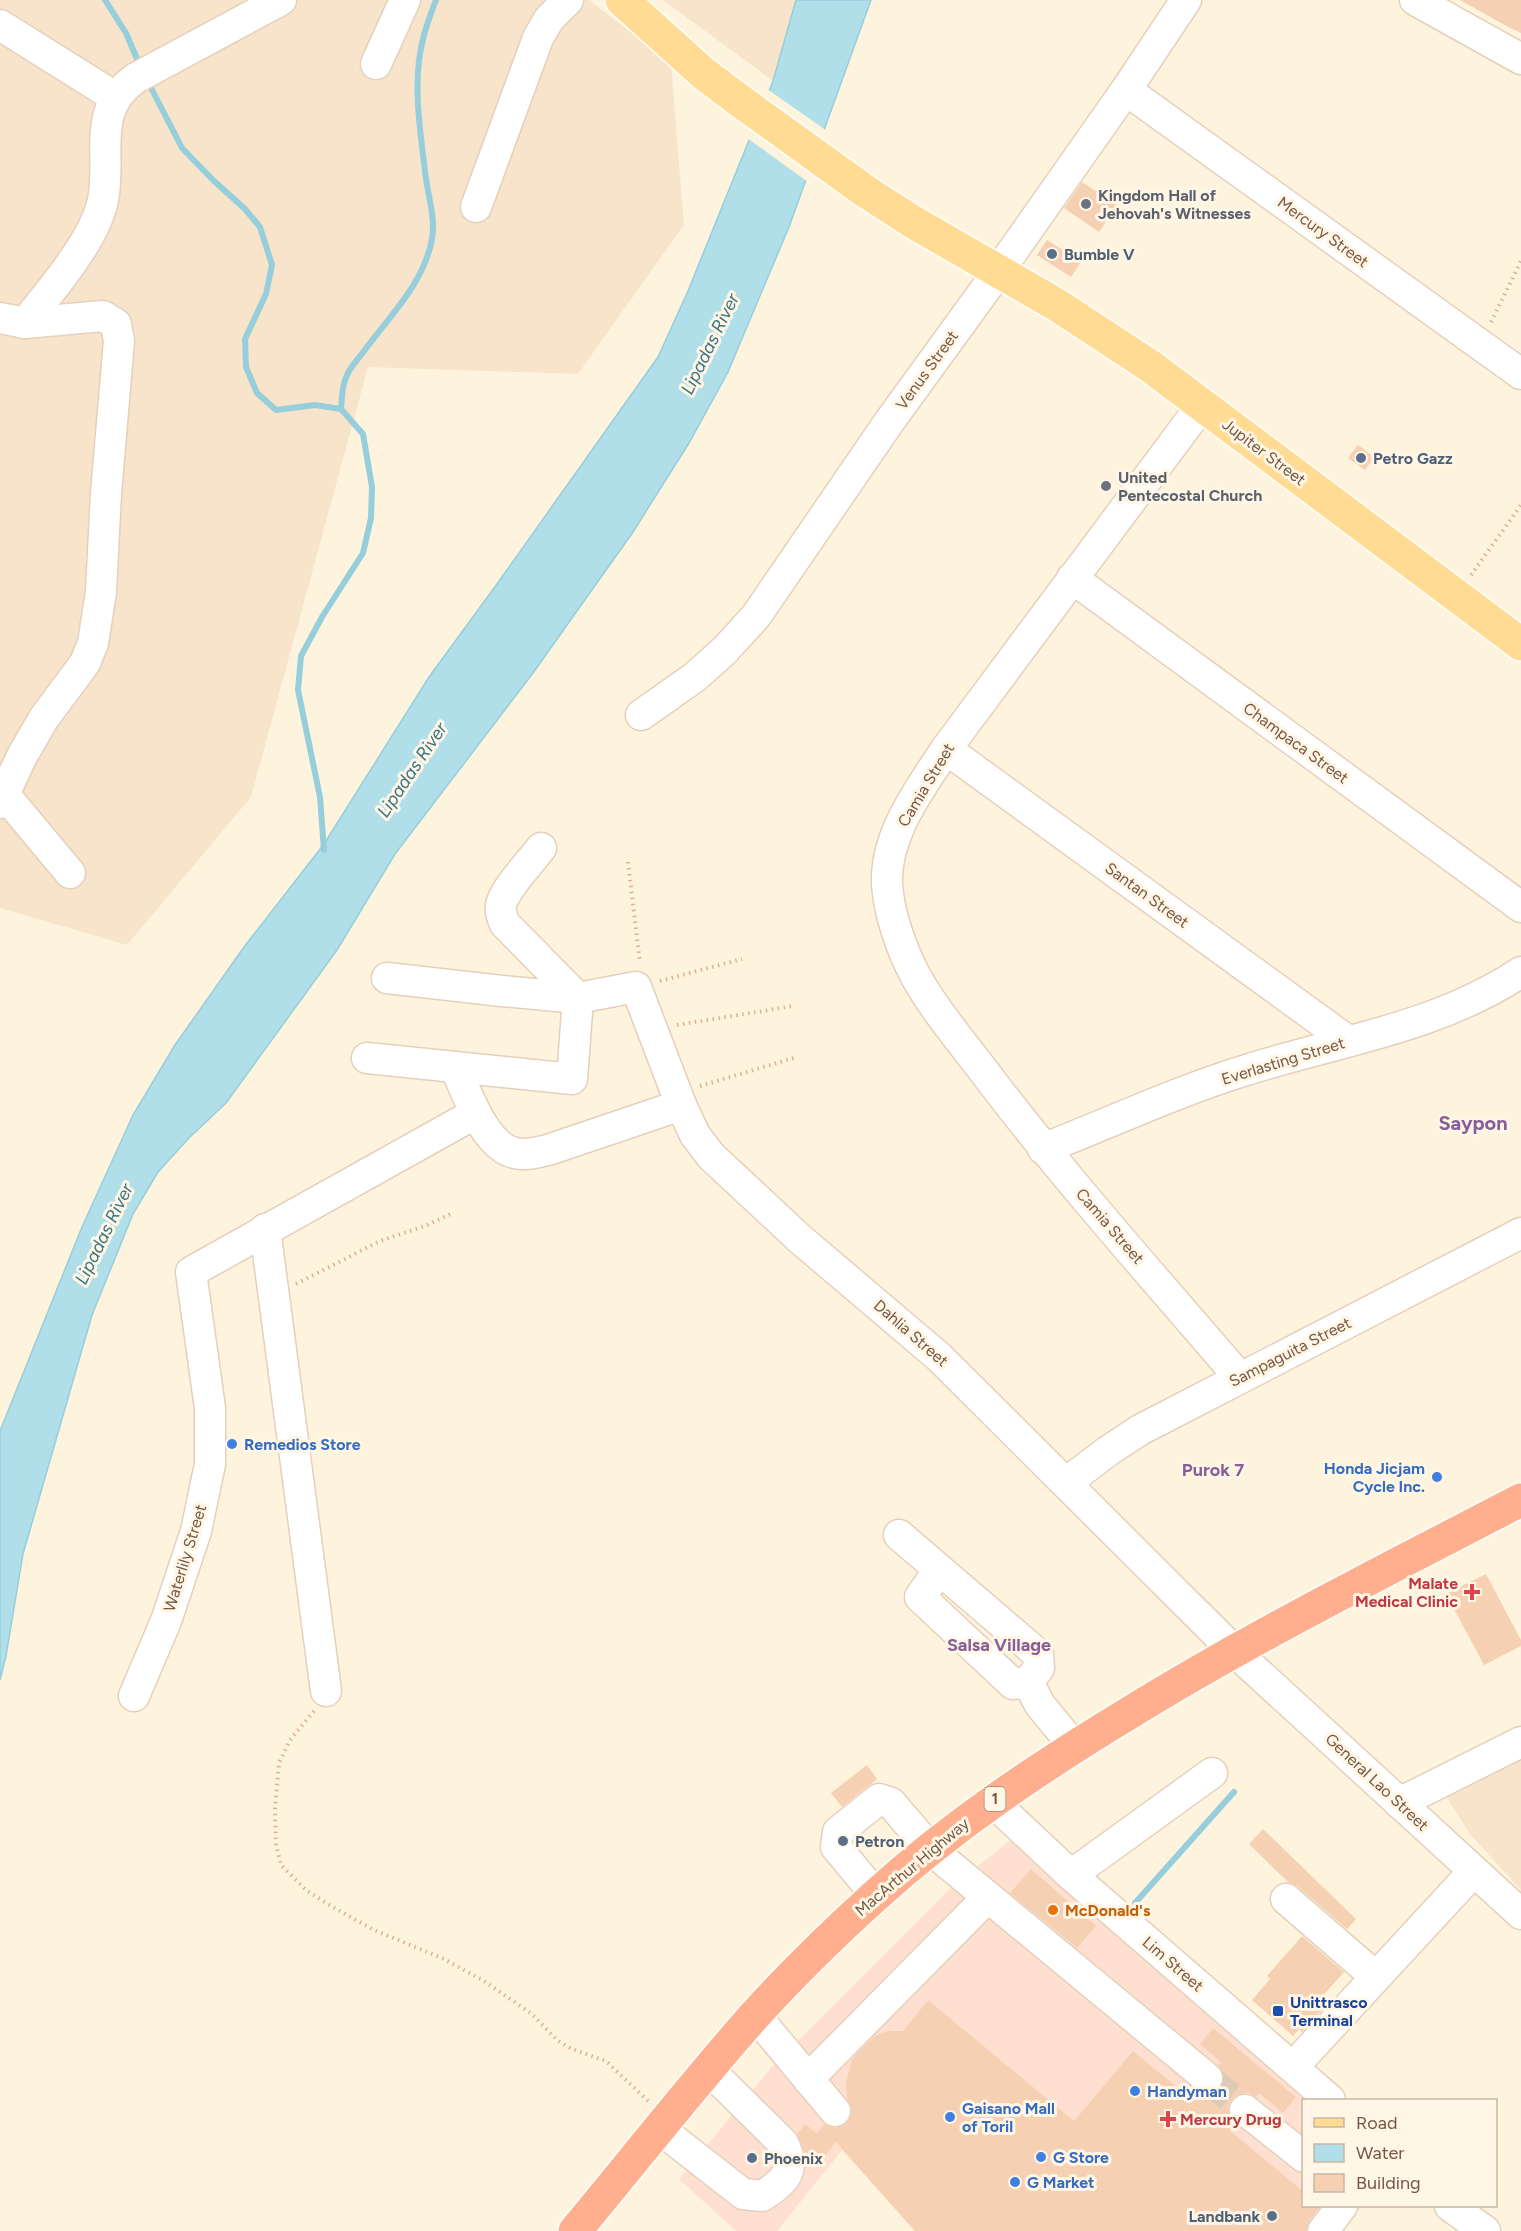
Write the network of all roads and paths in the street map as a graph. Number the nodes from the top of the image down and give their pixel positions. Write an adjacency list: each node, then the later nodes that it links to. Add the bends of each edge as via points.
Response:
1 (280, 0): 10 (street)
2 (405, 0): 9 (street)
3 (568, 0): 12 (street, via 549,19 538,38)
4 (622, 0): 14 (main road, Jupiter Street, via 736,98 865,191)
5 (1186, 0): 11 (street, Venus Street)
6 (1415, 0): 8 (street)
7 (0, 26): 10 (street)
8 (1521, 59)
9 (376, 64)
10 (134, 82): 15 (street, via 108,121 105,187 99,216 72,261)
11 (1126, 90): 14 (street, Venus Street); 16 (street, Mercury Street)
12 (476, 207)
13 (1521, 261): 16 (path)
14 (998, 272): 18 (main road, Jupiter Street, via 1103,334); 23 (street, Venus Street, via 756,616 695,677)
15 (13, 321): 25 (street, via 103,316 116,324 119,341 93,643 85,663 44,718)
16 (1480, 344): 17 (street, Mercury Street)
17 (1521, 374)
18 (1202, 405): 20 (street, Camia Street); 21 (main road, Jupiter Street)
19 (1521, 505): 21 (path)
20 (1072, 578): 24 (street, Camia Street); 29 (street, Champaca Street)
21 (1456, 595): 22 (main road, Jupiter Street)
22 (1521, 644)
23 (641, 715)
24 (946, 748): 37 (street, Santan Street); 43 (street, Camia Street, via 914,799 889,857 887,884 892,916 915,975)
25 (2, 799): 28 (street)
26 (541, 848): 34 (street, via 504,897 501,916)
27 (628, 862): 33 (path, via 640,969)
28 (70, 873)
29 (1521, 907)
30 (742, 959): 33 (path)
31 (1521, 972): 37 (street, Everlasting Street, via 1441,1014)
32 (387, 978): 34 (street)
33 (636, 987): 34 (street); 36 (street, Dahlia Street)
34 (578, 998): 40 (street, via 572,1079)
35 (793, 1005): 36 (path)
36 (652, 1030): 41 (street, Dahlia Street)
37 (1348, 1041): 43 (street, Everlasting Street, via 1240,1072)
38 (797, 1057): 41 (path)
39 (367, 1058): 40 (street)
40 (456, 1067): 42 (street)
41 (678, 1099): 42 (street, via 529,1154 501,1147); 49 (street, Dahlia Street, via 695,1135 735,1180 939,1357)
42 (476, 1113): 45 (street)
43 (1043, 1149): 48 (street, Camia Street)
44 (453, 1214): 47 (path, via 380,1241)
45 (265, 1229): 47 (street); 54 (street, Waterlily Street, via 191,1272 210,1408 210,1464 196,1531 166,1621)
46 (1521, 1233): 48 (street, Sampaguita Street)
47 (274, 1295): 53 (street)
48 (1240, 1377): 49 (street, Sampaguita Street, via 1140,1430)
49 (1066, 1483): 52 (street, Dahlia Street)
50 (1521, 1500): 52 (highway, MacArthur Highway / 1)
51 (899, 1535): 56 (street, via 939,1570 920,1597 1013,1684 1028,1682 1040,1705)
52 (1233, 1650): 56 (highway, MacArthur Highway / 1); 59 (street, General Lao Street)
53 (326, 1691): 76 (path, via 290,1740 279,1763 275,1809 281,1864 306,1890 331,1906 484,1981 532,2014 558,2042 606,2061)
54 (134, 1696)
55 (1521, 1742): 59 (street)
56 (1074, 1746): 58 (highway, MacArthur Highway / 1)
57 (1212, 1773): 62 (street)
58 (992, 1801): 60 (highway, MacArthur Highway / 1); 62 (street, Lim Street)
59 (1399, 1803): 61 (street, General Lao Street)
60 (930, 1850): 63 (highway, MacArthur Highway / 1); 63 (street, via 891,1803 879,1799 838,1832 837,1847); 64 (street)
61 (1474, 1871): 66 (street, General Lao Street); 67 (street)
62 (1071, 1875): 69 (street, Lim Street)
63 (876, 1896): 68 (highway, MacArthur Highway / 1)
64 (988, 1897): 71 (street); 72 (street)
65 (1286, 1899): 67 (street)
66 (1521, 1914)
67 (1376, 1977): 69 (street)
68 (755, 2015): 70 (highway, MacArthur Highway / 1); 72 (street)
69 (1293, 2067): 73 (street, Lim Street)
70 (709, 2070): 76 (highway, MacArthur Highway / 1); 76 (street, via 783,2143 789,2155 786,2177 762,2196 743,2194)
71 (1207, 2078)
72 (808, 2079): 75 (street)
73 (1329, 2099)
74 (1245, 2109): 77 (street)
75 (835, 2111)
76 (664, 2124): 80 (highway, MacArthur Highway / 1)
77 (1302, 2155)
78 (1341, 2207): 81 (street)
79 (1453, 2207): 82 (street)
80 (575, 2231)
81 (1323, 2231)
82 (1485, 2231)

